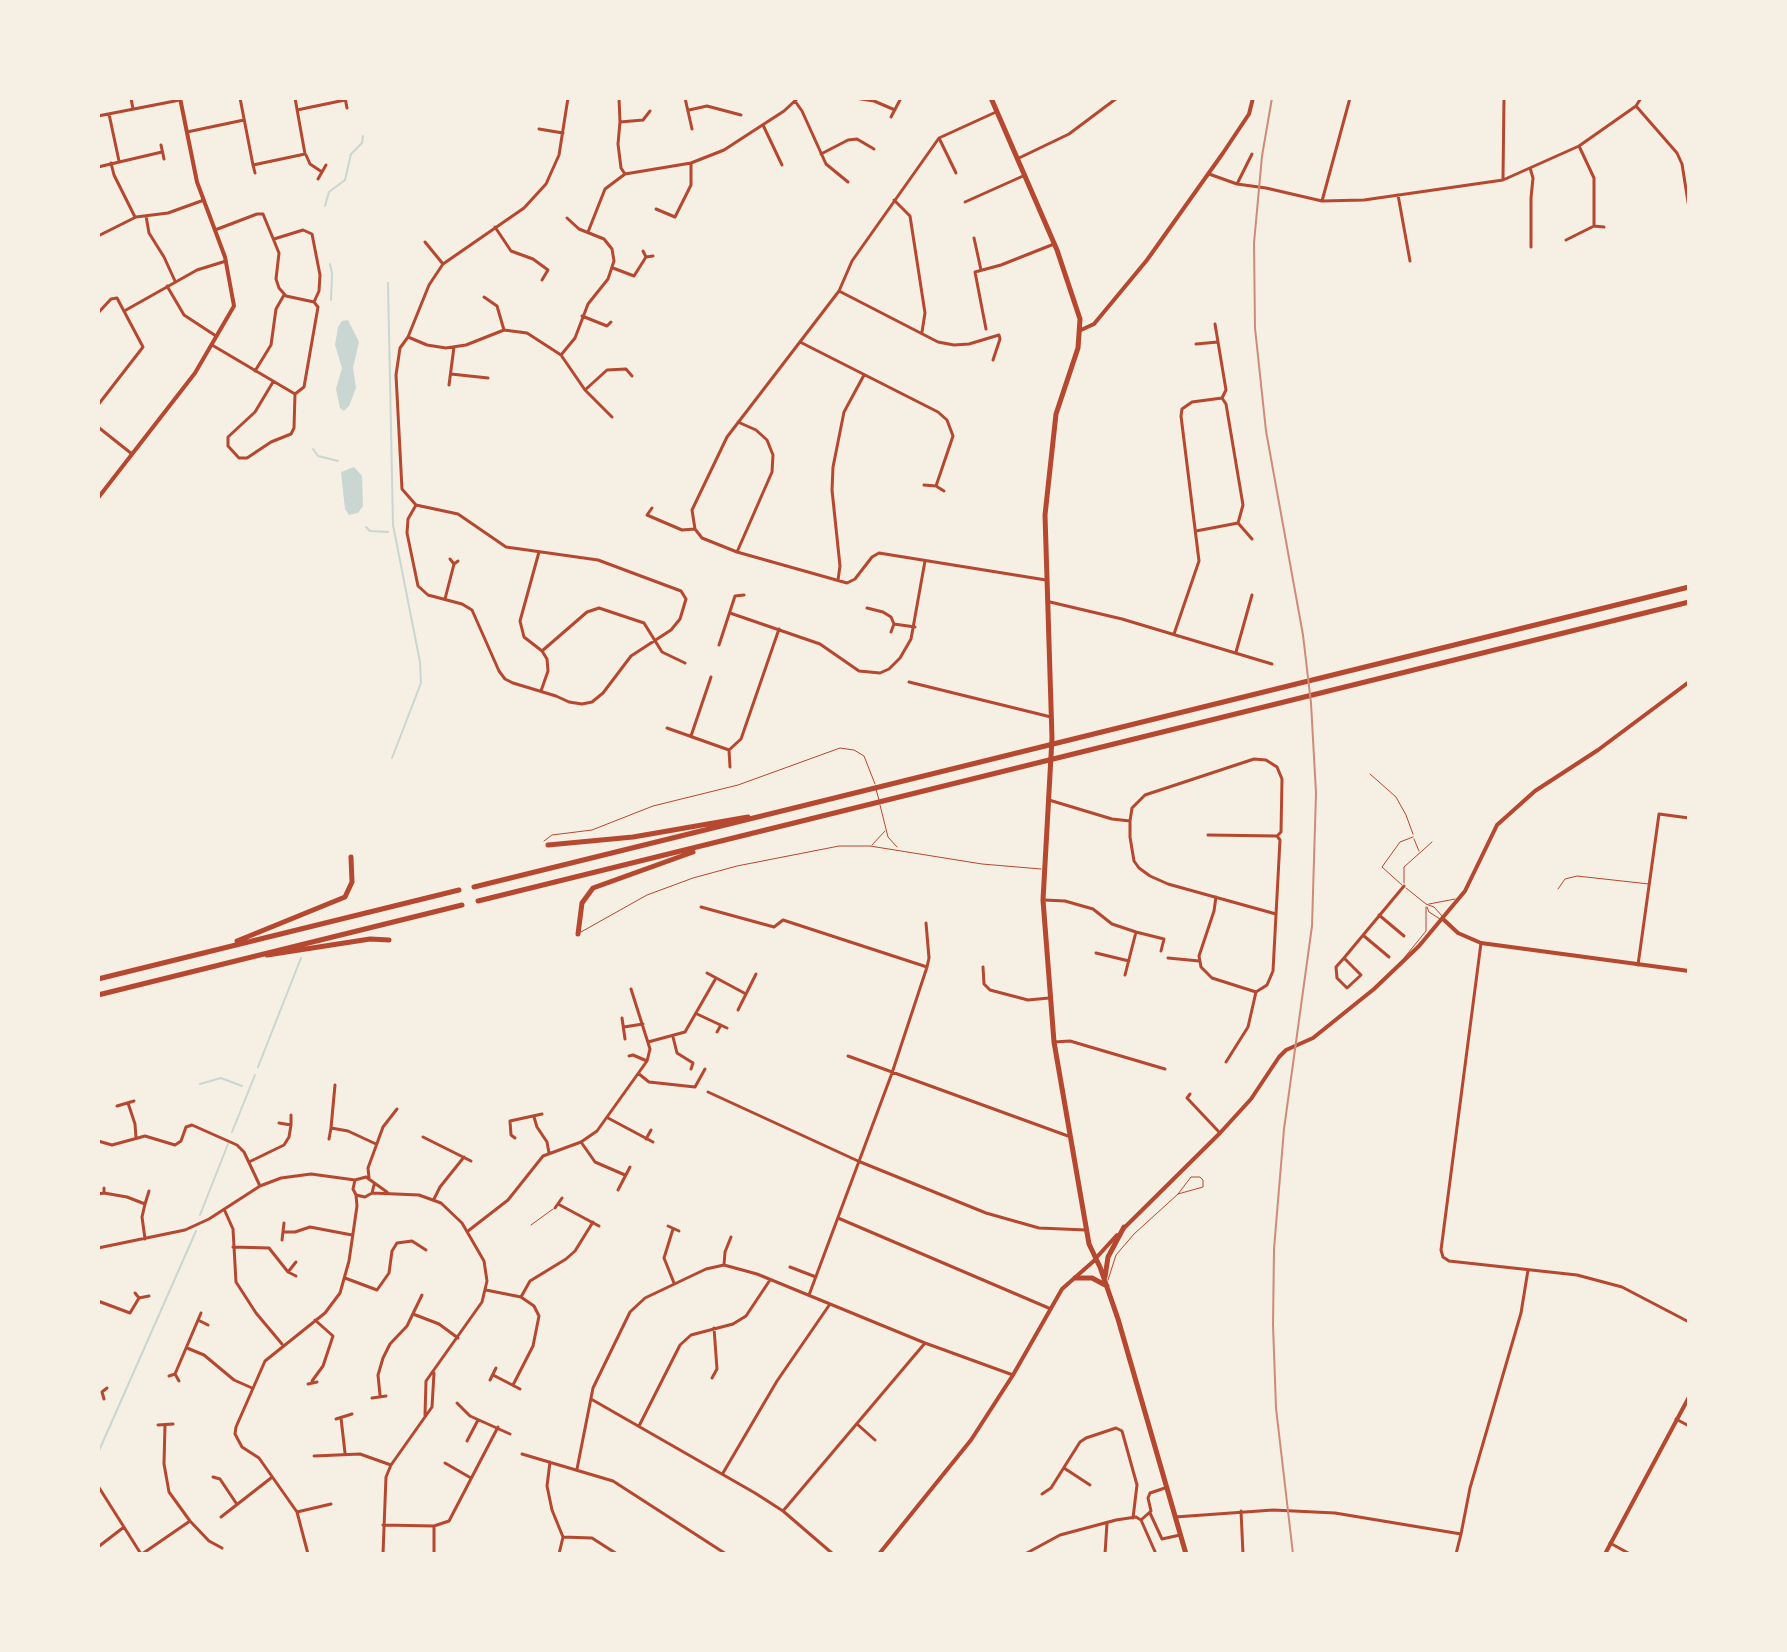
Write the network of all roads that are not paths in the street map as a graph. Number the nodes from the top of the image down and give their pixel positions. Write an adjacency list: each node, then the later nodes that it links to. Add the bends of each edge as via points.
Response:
1 (131, 98): 20 (street)
2 (240, 98): 30 (street)
3 (295, 98): 21 (street)
4 (568, 98): 36 (street)
5 (619, 98): 31 (street)
6 (685, 98): 22 (street)
7 (855, 98): 23 (street)
8 (901, 98): 23 (street)
9 (991, 98): 25 (main road)
10 (1117, 98): 46 (street, via 1069,134)
11 (1253, 98): 59 (street, via 1249,114)
12 (1350, 98): 70 (street)
13 (1504, 98): 63 (street)
14 (1641, 98): 18 (street)
15 (180, 99): 20 (street); 35 (street)
16 (345, 99): 19 (street); 21 (street)
17 (797, 100): 32 (street); 43 (street)
18 (1636, 106): 39 (street); 72 (street, via 1677,153)
19 (347, 108)
20 (133, 109): 26 (street)
21 (297, 110): 42 (street)
22 (689, 110): 27 (street, via 707,106); 34 (street)
23 (895, 110): 29 (street)
24 (650, 111): 31 (street, via 643,120)
25 (996, 112): 37 (street); 46 (main road)
26 (109, 114): 28 (street); 47 (street)
27 (741, 115)
28 (98, 116)
29 (891, 117)
30 (244, 120): 35 (street); 50 (street)
31 (620, 122): 58 (street, via 618,144)
32 (763, 125): 49 (street); 52 (street)
33 (539, 129): 36 (street)
34 (692, 129)
35 (187, 132): 68 (street)
36 (563, 133): 78 (street, via 546,184 524,208)
37 (939, 138): 57 (street); 69 (street)
38 (161, 145): 41 (street)
39 (1579, 146): 54 (street); 77 (street, via 1594,178)
40 (874, 149): 43 (street, via 857,139)
41 (162, 152): 45 (street); 47 (street)
42 (305, 154): 50 (street); 55 (street)
43 (821, 154): 61 (street)
44 (1252, 154): 66 (street)
45 (164, 159)
46 (1016, 160): 60 (main road)
47 (119, 161): 48 (street)
48 (111, 163): 53 (street); 75 (street)
49 (691, 163): 58 (street); 73 (street, via 691,185 675,217)
50 (253, 165): 56 (street)
51 (326, 165): 55 (street)
52 (782, 165)
53 (98, 167)
54 (1530, 168): 63 (street); 88 (street)
55 (322, 172): 62 (street)
56 (255, 173)
57 (956, 173)
58 (625, 174): 81 (street, via 605,189)
59 (1209, 174): 66 (street); 114 (street, via 1107,310)
60 (1023, 176): 71 (street); 87 (main road)
61 (841, 177): 64 (street); 65 (street)
62 (318, 179)
63 (1503, 180): 67 (street)
64 (848, 182)
65 (837, 184)
66 (1237, 184): 70 (street)
67 (1398, 195): 70 (street); 93 (street)
68 (204, 200): 74 (street); 80 (street)
69 (894, 200): 102 (street, via 852,261); 116 (street, via 910,216 925,313)
70 (1322, 201)
71 (965, 202)
72 (1689, 208)
73 (656, 209)
74 (146, 216): 75 (street); 100 (street, via 150,237)
75 (135, 217): 82 (street)
76 (567, 218): 81 (street)
77 (1594, 226): 79 (street); 85 (street)
78 (495, 227): 94 (street); 98 (street, via 511,251 548,270)
79 (1604, 227)
80 (215, 230): 84 (street, via 262,214); 92 (street)
81 (588, 232): 95 (street, via 609,244)
82 (98, 236)
83 (974, 238): 96 (street)
84 (274, 239): 103 (street, via 277,283); 105 (street, via 303,230 312,234 320,275)
85 (1566, 240)
86 (425, 242): 94 (street)
87 (1054, 244): 96 (street); 114 (main road)
88 (1531, 247)
89 (643, 251): 91 (street)
90 (653, 256): 91 (street)
91 (646, 257): 97 (street)
92 (226, 261): 100 (street); 117 (street, via 234,306)
93 (1410, 261)
94 (443, 264): 118 (street)
95 (613, 268): 97 (street); 108 (street)
96 (981, 270): 112 (street, via 975,272)
97 (634, 276): 99 (street)
98 (542, 280)
99 (640, 281)
100 (175, 282): 101 (street)
101 (167, 286): 106 (street); 117 (street, via 184,315)
102 (839, 291): 116 (street); 120 (street)
103 (284, 295): 105 (street); 128 (street, via 276,309 270,347)
104 (484, 297): 113 (street, via 497,306)
105 (314, 302): 136 (street, via 319,311 304,386)
106 (125, 311): 107 (street, via 114,298); 138 (street, via 142,348)
107 (98, 313)
108 (582, 316): 111 (street); 126 (street, via 575,338)
109 (611, 322): 111 (street)
110 (1215, 324): 121 (street)
111 (607, 326): 115 (street)
112 (986, 329)
113 (504, 330): 125 (street); 126 (street, via 527,333)
114 (1081, 330): 160 (main road, via 1052,435)
115 (608, 332)
116 (921, 333): 127 (street, via 954,345 999,335)
117 (217, 337): 124 (street)
118 (408, 337): 125 (street); 147 (street, via 398,356 396,386 402,489)
119 (1202, 337): 122 (street)
120 (800, 342): 130 (street); 140 (street)
121 (1218, 342): 122 (street); 137 (street, via 1226,390)
122 (1204, 343): 123 (street)
123 (1196, 344)
124 (212, 345): 128 (street); 142 (street)
125 (454, 347): 129 (street)
126 (561, 355): 135 (street)
127 (993, 360)
128 (255, 371): 133 (street)
129 (451, 374): 132 (street); 134 (street)
130 (864, 374): 144 (street, via 947,420 953,436); 159 (street, via 835,444 832,490)
131 (632, 376): 135 (street, via 626,369 607,370)
132 (488, 378)
133 (273, 382): 136 (street); 136 (street, via 254,413 228,437 228,446 239,458 291,434)
134 (449, 385)
135 (585, 390): 139 (street)
136 (295, 394)
137 (1222, 398): 151 (street, via 1243,505); 153 (street, via 1192,402 1182,409)
138 (98, 405)
139 (612, 417)
140 (738, 422): 152 (street, via 699,492 692,510); 156 (street, via 767,440 773,455 772,472)
141 (98, 427): 142 (street)
142 (132, 454): 146 (street)
143 (924, 485): 144 (street)
144 (936, 486): 145 (street)
145 (944, 491)
146 (98, 498)
147 (416, 505): 155 (street, via 458,514 506,547); 164 (street, via 407,527 415,579 423,591)
148 (652, 508): 149 (street)
149 (647, 515): 150 (street); 152 (street, via 682,530)
150 (644, 522)
151 (1238, 523): 153 (street); 154 (street)
152 (695, 529): 156 (street, via 702,538)
153 (1194, 531): 174 (street, via 1199,561)
154 (1252, 539)
155 (539, 552): 176 (street, via 598,560 681,591 686,599 680,619); 178 (street, via 520,621 524,637)
156 (737, 552): 159 (street)
157 (450, 559): 164 (street, via 456,562)
158 (925, 561): 159 (street, via 879,553 851,582); 160 (street); 170 (street)
159 (838, 580)
160 (1046, 580): 165 (main road)
161 (1689, 587): 193 (main road)
162 (744, 595): 168 (street, via 735,596)
163 (1252, 595): 179 (street)
164 (445, 599): 185 (street, via 472,610 505,679)
165 (1046, 602): 174 (street); 186 (main road)
166 (1689, 602): 202 (main road)
167 (867, 608): 169 (street, via 883,612)
168 (730, 613): 171 (street); 175 (street)
169 (894, 624): 170 (street); 172 (street)
170 (915, 627): 171 (street, via 900,658 875,674 859,671 820,644)
171 (779, 629): 189 (street, via 741,739)
172 (891, 632)
173 (712, 634): 175 (street)
174 (1174, 634): 179 (street)
175 (721, 637): 177 (street)
176 (656, 640): 178 (street, via 639,620 599,608 587,612); 180 (street, via 662,652); 185 (street, via 631,656 592,702 569,702)
177 (719, 645)
178 (542, 651): 185 (street, via 548,665)
179 (1236, 652): 181 (street)
180 (685, 663)
181 (1272, 664)
182 (711, 677): 188 (street)
183 (909, 682): 186 (street)
184 (1689, 682): 213 (street, via 1535,791 1497,825)
185 (541, 691)
186 (1052, 720): 192 (main road)
187 (667, 728): 188 (street)
188 (691, 736): 189 (street)
189 (729, 750): 190 (street)
190 (730, 767)
191 (1370, 774): 199 (lane, via 1396,797)
192 (1049, 800): 195 (street); 207 (main road)
193 (779, 812): 201 (main road, via 633,837); 210 (main road)
194 (1689, 818): 208 (street, via 1659,814)
195 (1130, 821): 198 (street, via 1132,808 1145,795 1254,759 1266,760 1273,762 1282,779); 214 (street, via 1139,868 1168,884)
196 (886, 830): 201 (lane, via 870,768 860,753 840,748 592,830 552,835); 203 (lane); 204 (lane)
197 (1208, 835): 198 (street)
198 (1277, 836): 222 (street)
199 (1413, 837): 205 (lane); 209 (lane, via 1400,842 1382,867)
200 (1432, 842): 205 (lane)
201 (546, 843)
202 (717, 843): 217 (main road); 227 (main road, via 593,888 582,903)
203 (870, 846): 204 (lane); 227 (lane, via 807,851 693,878 647,895)
204 (899, 849): 207 (lane)
205 (1419, 851): 209 (lane, via 1404,867)
206 (351, 857): 232 (main road, via 352,882 345,897)
207 (1044, 869): 216 (main road)
208 (1649, 884): 211 (lane, via 1577,876 1565,879); 241 (street)
209 (1404, 886): 218 (lane); 223 (street)
210 (474, 887)
211 (1558, 889)
212 (459, 890): 232 (main road)
213 (1461, 896): 218 (lane); 224 (street)
214 (1216, 897): 222 (street); 240 (street)
215 (711, 900): 221 (street)
216 (1043, 900): 226 (street, via 1093,909 1112,924); 257 (main road)
217 (478, 901)
218 (1426, 904): 224 (lane); 224 (lane, via 1429,912); 244 (lane, via 1426,931)
219 (462, 905): 238 (main road)
220 (701, 907): 221 (street)
221 (708, 910): 242 (street, via 774,927 783,920)
222 (1276, 914): 252 (street, via 1272,978)
223 (1379, 915): 228 (street); 229 (street)
224 (1443, 919): 231 (street); 244 (street)
225 (926, 923): 242 (street)
226 (1136, 932): 233 (street, via 1164,939); 239 (street)
227 (578, 934)
228 (1363, 935): 235 (street); 237 (street)
229 (1404, 936)
230 (389, 940): 238 (main road)
231 (1481, 943): 241 (street); 367 (street, via 1441,1254 1449,1261)
232 (221, 948): 250 (main road)
233 (1161, 951)
234 (1096, 953): 239 (street)
235 (1389, 957)
236 (1168, 958): 240 (street)
237 (1344, 958): 237 (street, via 1361,975 1347,988 1337,978 1336,967)
238 (241, 959): 254 (main road)
239 (1129, 961): 248 (street)
240 (1199, 961): 252 (street, via 1212,978)
241 (1638, 965): 245 (street)
242 (927, 967): 278 (street)
243 (983, 967): 257 (street, via 990,990 1028,1000)
244 (1394, 970): 300 (street, via 1306,1041 1286,1050)
245 (1689, 971)
246 (707, 973): 249 (street)
247 (756, 974): 253 (street)
248 (1125, 975)
249 (716, 978): 253 (street); 259 (street)
250 (98, 979)
251 (631, 989): 256 (street)
252 (1256, 992): 273 (street, via 1248,1027)
253 (746, 994): 258 (street)
254 (98, 995)
255 (640, 995): 256 (street)
256 (633, 997): 261 (street)
257 (1049, 998): 269 (main road)
258 (738, 1010)
259 (697, 1014): 262 (street); 266 (street, via 685,1032)
260 (622, 1018): 264 (street)
261 (643, 1024): 264 (street); 268 (street)
262 (721, 1025): 263 (street); 265 (street)
263 (727, 1028)
264 (622, 1030): 267 (street)
265 (717, 1032)
266 (673, 1037): 268 (street); 274 (street, via 677,1053 693,1063)
267 (625, 1039)
268 (648, 1042): 272 (street)
269 (1054, 1042): 276 (street, via 1070,1041); 301 (main road)
270 (629, 1056): 272 (street)
271 (848, 1056): 278 (street)
272 (647, 1061): 277 (street)
273 (1226, 1062)
274 (691, 1069)
275 (705, 1069): 281 (street, via 695,1087)
276 (1165, 1069)
277 (638, 1073): 281 (street, via 649,1082); 295 (street)
278 (892, 1073): 301 (street); 316 (street)
279 (686, 1079): 281 (street)
280 (335, 1085): 282 (street)
281 (685, 1085)
282 (334, 1092): 283 (street); 298 (street)
283 (341, 1092)
284 (708, 1092): 316 (street)
285 (1190, 1094): 300 (street, via 1187,1098)
286 (134, 1101): 287 (street)
287 (128, 1103): 288 (street); 303 (street)
288 (117, 1106)
289 (397, 1109): 294 (street)
290 (386, 1112): 294 (street)
291 (542, 1114): 293 (street)
292 (291, 1115): 297 (street)
293 (534, 1116): 304 (street, via 510,1121); 313 (street)
294 (390, 1117): 311 (street)
295 (608, 1118): 306 (street); 309 (street)
296 (279, 1123): 297 (street)
297 (291, 1125): 317 (street, via 284,1145)
298 (331, 1128): 305 (street); 311 (street)
299 (651, 1130): 306 (street)
300 (1220, 1133): 348 (street)
301 (1072, 1136): 350 (main road)
302 (423, 1137): 307 (street)
303 (136, 1138): 308 (street, via 112,1145); 317 (street, via 150,1136 178,1145 192,1125 233,1141)
304 (515, 1138)
305 (329, 1139)
306 (646, 1139): 310 (street)
307 (429, 1140): 312 (street); 314 (street)
308 (98, 1141)
309 (581, 1142): 313 (street); 320 (street, via 595,1162)
310 (653, 1142)
311 (376, 1144): 319 (street)
312 (426, 1145)
313 (549, 1153): 351 (street, via 508,1200)
314 (464, 1157): 315 (street); 337 (street)
315 (471, 1161)
316 (858, 1161): 342 (street); 350 (street, via 1003,1219)
317 (249, 1162): 326 (street)
318 (630, 1167): 320 (street)
319 (368, 1168): 321 (street); 322 (street)
320 (625, 1175): 328 (street)
321 (362, 1177): 322 (street); 324 (street)
322 (369, 1178): 325 (street)
323 (342, 1180): 324 (street); 326 (street, via 304,1174); 327 (street)
324 (355, 1180): 327 (street)
325 (374, 1185): 330 (street); 331 (street)
326 (260, 1186): 341 (street)
327 (353, 1189): 334 (street)
328 (618, 1190)
329 (149, 1191): 338 (street)
330 (387, 1192): 331 (street); 337 (street)
331 (372, 1193): 335 (street)
332 (98, 1194): 338 (street, via 104,1190)
333 (1178, 1194): 333 (lane, via 1191,1177 1203,1180 1203,1187); 376 (lane, via 1116,1255)
334 (356, 1195): 335 (street); 339 (street)
335 (365, 1197): 339 (street)
336 (562, 1198): 340 (street)
337 (434, 1199): 351 (street)
338 (145, 1204): 356 (street)
339 (357, 1206): 354 (street)
340 (556, 1206): 343 (street); 345 (lane)
341 (224, 1209): 356 (street, via 185,1230); 359 (street, via 232,1223)
342 (838, 1218): 370 (street); 388 (street)
343 (593, 1222): 346 (street); 384 (street, via 575,1251 530,1281)
344 (284, 1223): 353 (street)
345 (531, 1225)
346 (599, 1226)
347 (668, 1226): 349 (street)
348 (1124, 1227): 363 (street); 373 (main road)
349 (673, 1229): 352 (street); 375 (street, via 664,1258)
350 (1086, 1230): 363 (main road)
351 (468, 1231): 378 (street, via 484,1261)
352 (679, 1231)
353 (283, 1232): 354 (street, via 310,1227); 357 (street)
354 (352, 1235): 371 (street)
355 (731, 1237): 365 (street)
356 (145, 1239): 360 (street)
357 (282, 1240)
358 (420, 1245): 361 (street); 362 (street); 377 (street, via 397,1243 389,1273)
359 (233, 1247): 368 (street, via 269,1248); 402 (street, via 240,1290)
360 (98, 1248)
361 (426, 1250)
362 (416, 1251)
363 (1096, 1259): 372 (street); 373 (main road)
364 (296, 1262): 368 (street)
365 (724, 1265): 374 (street); 375 (street)
366 (790, 1267): 370 (street)
367 (1529, 1269): 395 (street, via 1622,1287); 473 (street)
368 (288, 1272): 369 (street)
369 (296, 1276)
370 (816, 1277): 381 (street)
371 (345, 1278): 377 (street); 394 (street, via 336,1300)
372 (1075, 1278): 376 (main road, via 1092,1278); 388 (street)
373 (1104, 1278): 376 (main road)
374 (770, 1280): 381 (street); 397 (street, via 746,1316)
375 (674, 1283): 423 (street, via 630,1312)
376 (1108, 1286): 456 (main road)
377 (377, 1290): 383 (street)
378 (486, 1290): 384 (street); 400 (street)
379 (135, 1293): 385 (street)
380 (422, 1295): 391 (street)
381 (809, 1295): 387 (street)
382 (149, 1296): 385 (street)
383 (381, 1297)
384 (521, 1297): 413 (street, via 537,1309 539,1321)
385 (139, 1298): 389 (street)
386 (98, 1301): 389 (street)
387 (830, 1304): 401 (street); 450 (street)
388 (1051, 1309): 407 (street)
389 (130, 1313): 392 (street)
390 (201, 1313): 393 (street)
391 (413, 1314): 400 (street); 418 (street, via 383,1358)
392 (132, 1319)
393 (198, 1320): 396 (street); 403 (street)
394 (315, 1320): 398 (street); 402 (street)
395 (1689, 1322)
396 (208, 1325)
397 (714, 1328): 409 (street, via 717,1369); 436 (street, via 691,1335 680,1345)
398 (333, 1336): 399 (street); 412 (street, via 326,1361)
399 (341, 1337)
400 (458, 1338): 447 (street, via 434,1372 433,1404)
401 (925, 1343): 407 (street); 431 (street)
402 (282, 1344): 415 (street, via 265,1361)
403 (187, 1348): 405 (street); 415 (street)
404 (496, 1368): 406 (street)
405 (175, 1374): 408 (street); 411 (street)
406 (493, 1375): 410 (street); 413 (street)
407 (1013, 1375): 489 (street, via 971,1440)
408 (169, 1376)
409 (712, 1378)
410 (490, 1380)
411 (179, 1381)
412 (312, 1382)
413 (513, 1385): 416 (street)
414 (107, 1388): 417 (street)
415 (252, 1388): 452 (street, via 235,1434 242,1447 264,1463)
416 (520, 1389)
417 (100, 1392): 422 (street)
418 (380, 1395): 419 (street); 421 (street)
419 (386, 1396)
420 (1689, 1397): 428 (street)
421 (372, 1398)
422 (104, 1399)
423 (591, 1399): 436 (street); 449 (street)
424 (457, 1403): 429 (street)
425 (352, 1414): 426 (street)
426 (341, 1418): 427 (street); 440 (street)
427 (336, 1419)
428 (1676, 1419): 434 (street); 476 (street)
429 (478, 1420): 435 (street); 439 (street)
430 (173, 1424): 433 (street)
431 (856, 1424): 438 (street); 460 (street)
432 (158, 1425): 433 (street)
433 (165, 1425): 468 (street, via 166,1483)
434 (1689, 1426)
435 (498, 1427): 437 (street); 453 (street)
436 (639, 1427): 450 (street)
437 (510, 1434)
438 (875, 1440)
439 (467, 1441)
440 (345, 1453): 442 (street); 447 (street)
441 (522, 1454): 445 (street)
442 (321, 1455): 443 (street); 444 (street)
443 (314, 1456)
444 (321, 1462)
445 (550, 1462): 449 (street); 475 (street, via 547,1486)
446 (444, 1463): 453 (street)
447 (391, 1465): 470 (street, via 383,1490)
448 (1064, 1468): 454 (street); 457 (street); 466 (street, via 1080,1442 1120,1429 1137,1485)
449 (577, 1469): 487 (street, via 613,1481)
450 (722, 1474): 460 (street)
451 (213, 1477): 459 (street, via 224,1483)
452 (271, 1478): 459 (street); 462 (street)
453 (471, 1478): 471 (street, via 453,1516)
454 (1090, 1485)
455 (98, 1486): 472 (street)
456 (1167, 1487): 463 (street, via 1150,1493); 465 (main road)
457 (1042, 1494)
458 (331, 1498): 462 (street, via 332,1506)
459 (236, 1503): 464 (street)
460 (783, 1511): 488 (street)
461 (1241, 1511): 465 (street); 473 (street, via 1307,1510); 494 (street)
462 (297, 1512): 480 (street)
463 (1150, 1513): 467 (street); 474 (street, via 1162,1539)
464 (221, 1517)
465 (1175, 1517): 474 (main road)
466 (1133, 1518): 467 (street); 469 (street)
467 (1141, 1520): 492 (street)
468 (190, 1521): 478 (street); 479 (street)
469 (1107, 1523): 490 (street, via 1060,1535); 491 (street)
470 (383, 1525): 471 (street); 483 (street)
471 (434, 1526): 484 (street)
472 (124, 1527): 477 (street); 479 (street)
473 (1461, 1534): 495 (street)
474 (1180, 1535): 493 (main road)
475 (563, 1537): 485 (street); 486 (street, via 592,1538)
476 (1610, 1543): 496 (street); 497 (street)
477 (98, 1547)
478 (222, 1548)
479 (142, 1554)
480 (308, 1554)
481 (317, 1554): 482 (street)
482 (329, 1554)
483 (383, 1554)
484 (434, 1554)
485 (559, 1554)
486 (617, 1554)
487 (726, 1554)
488 (833, 1554)
489 (879, 1554)
490 (1025, 1554)
491 (1105, 1554)
492 (1156, 1554)
493 (1186, 1554)
494 (1243, 1554)
495 (1456, 1554)
496 (1605, 1554)
497 (1630, 1554)

